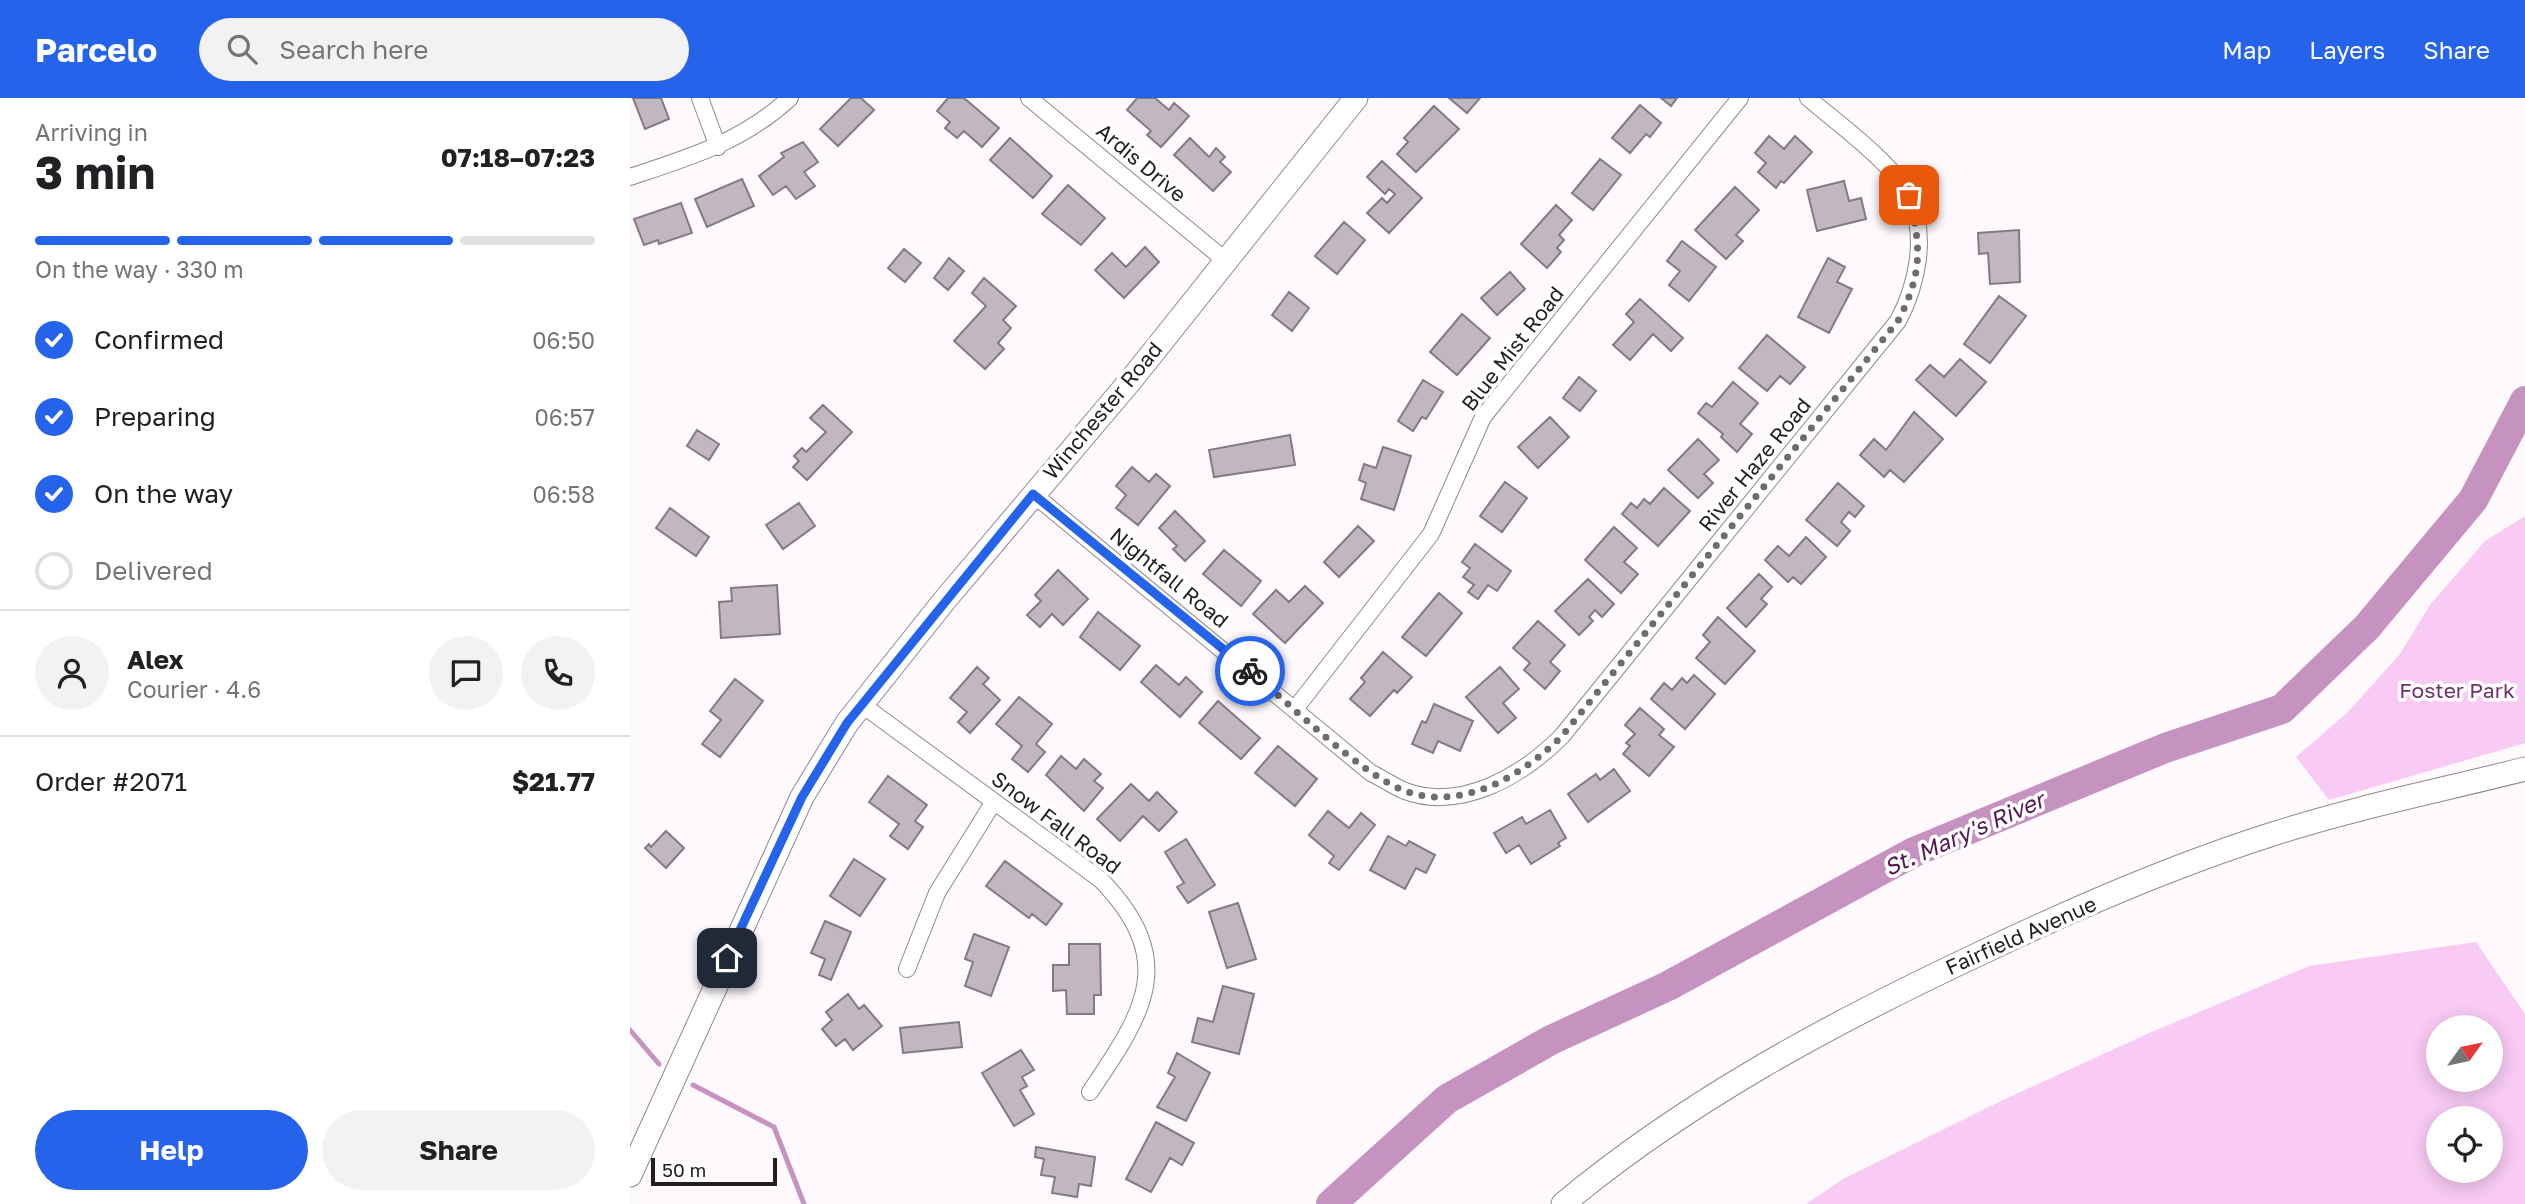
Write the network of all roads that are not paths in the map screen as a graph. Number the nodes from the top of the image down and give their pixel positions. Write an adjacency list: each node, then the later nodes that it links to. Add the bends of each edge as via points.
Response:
1 (700, 98): 7 (street)
2 (790, 98): 7 (street, via 764,122)
3 (1029, 98): 9 (street, Ardis Drive)
4 (1356, 98): 9 (street, Winchester Road)
5 (1740, 98): 12 (street, Blue Mist Road, via 1483,417 1431,534)
6 (1808, 98): 13 (street, River Haze Road, via 1872,152 1909,195 1920,242 1912,295 1898,321)
7 (718, 147): 8 (street)
8 (630, 177)
9 (1226, 261): 10 (street, Winchester Road)
10 (1033, 494): 11 (street, Winchester Road); 12 (street, Nightfall Road)
11 (861, 704): 15 (street, Snow Fall Road); 18 (street, Winchester Road, via 802,797)
12 (1295, 709): 13 (street, Nightfall Road, via 1371,772 1405,791 1439,798 1476,792 1519,773)
13 (1562, 736)
14 (2525, 769): 19 (street, Fairfield Avenue, via 2277,833 2147,879 2024,932 1895,993 1693,1108)
15 (993, 803): 16 (street, via 937,893); 17 (street, Snow Fall Road, via 1101,880 1124,904 1145,948 1147,975 1141,1007)
16 (908, 969)
17 (1090, 1092)
18 (630, 1175)
19 (1563, 1204)

